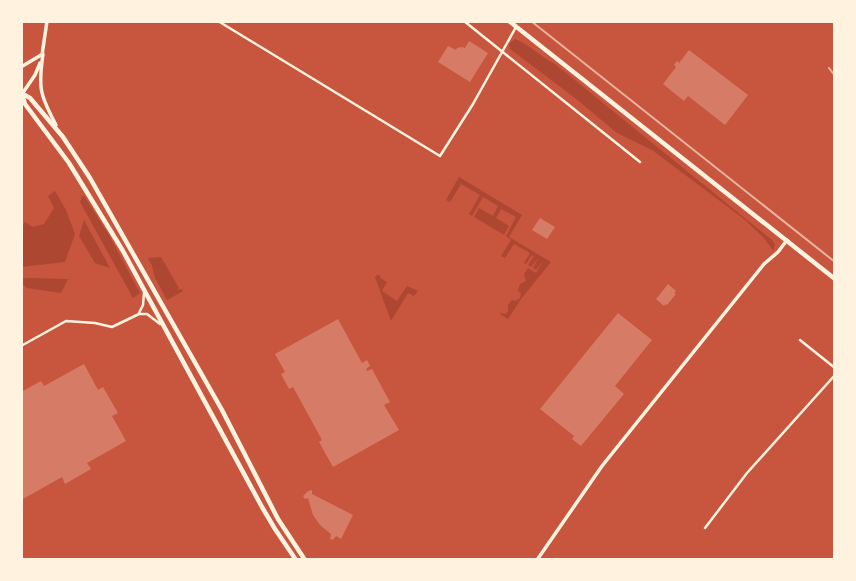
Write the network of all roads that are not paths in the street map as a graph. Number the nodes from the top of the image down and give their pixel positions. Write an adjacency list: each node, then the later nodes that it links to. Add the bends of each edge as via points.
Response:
1 (47, 21): 7 (main road)
2 (218, 21): 6 (street, via 440,156)
3 (464, 21): 6 (street)
4 (509, 21): 5 (main road)
5 (516, 27): 6 (street); 12 (main road)
6 (502, 51): 11 (street)
7 (43, 54): 8 (main road); 9 (main road); 10 (main road, via 41,94)
8 (21, 66)
9 (21, 94): 10 (main road); 14 (main road, via 69,163)
10 (63, 137): 23 (main road, via 172,320 278,519)
11 (640, 162)
12 (787, 240): 13 (main road); 24 (main road, via 618,446)
13 (835, 279)
14 (143, 286): 15 (street); 16 (main road)
15 (139, 314): 16 (street, via 147,314); 18 (street, via 113,327 66,321)
16 (166, 329): 22 (main road, via 262,507)
17 (800, 340): 19 (street)
18 (21, 346)
19 (835, 368)
20 (835, 375): 21 (street, via 747,473)
21 (705, 528)
22 (296, 560)
23 (306, 560)
24 (537, 560)

